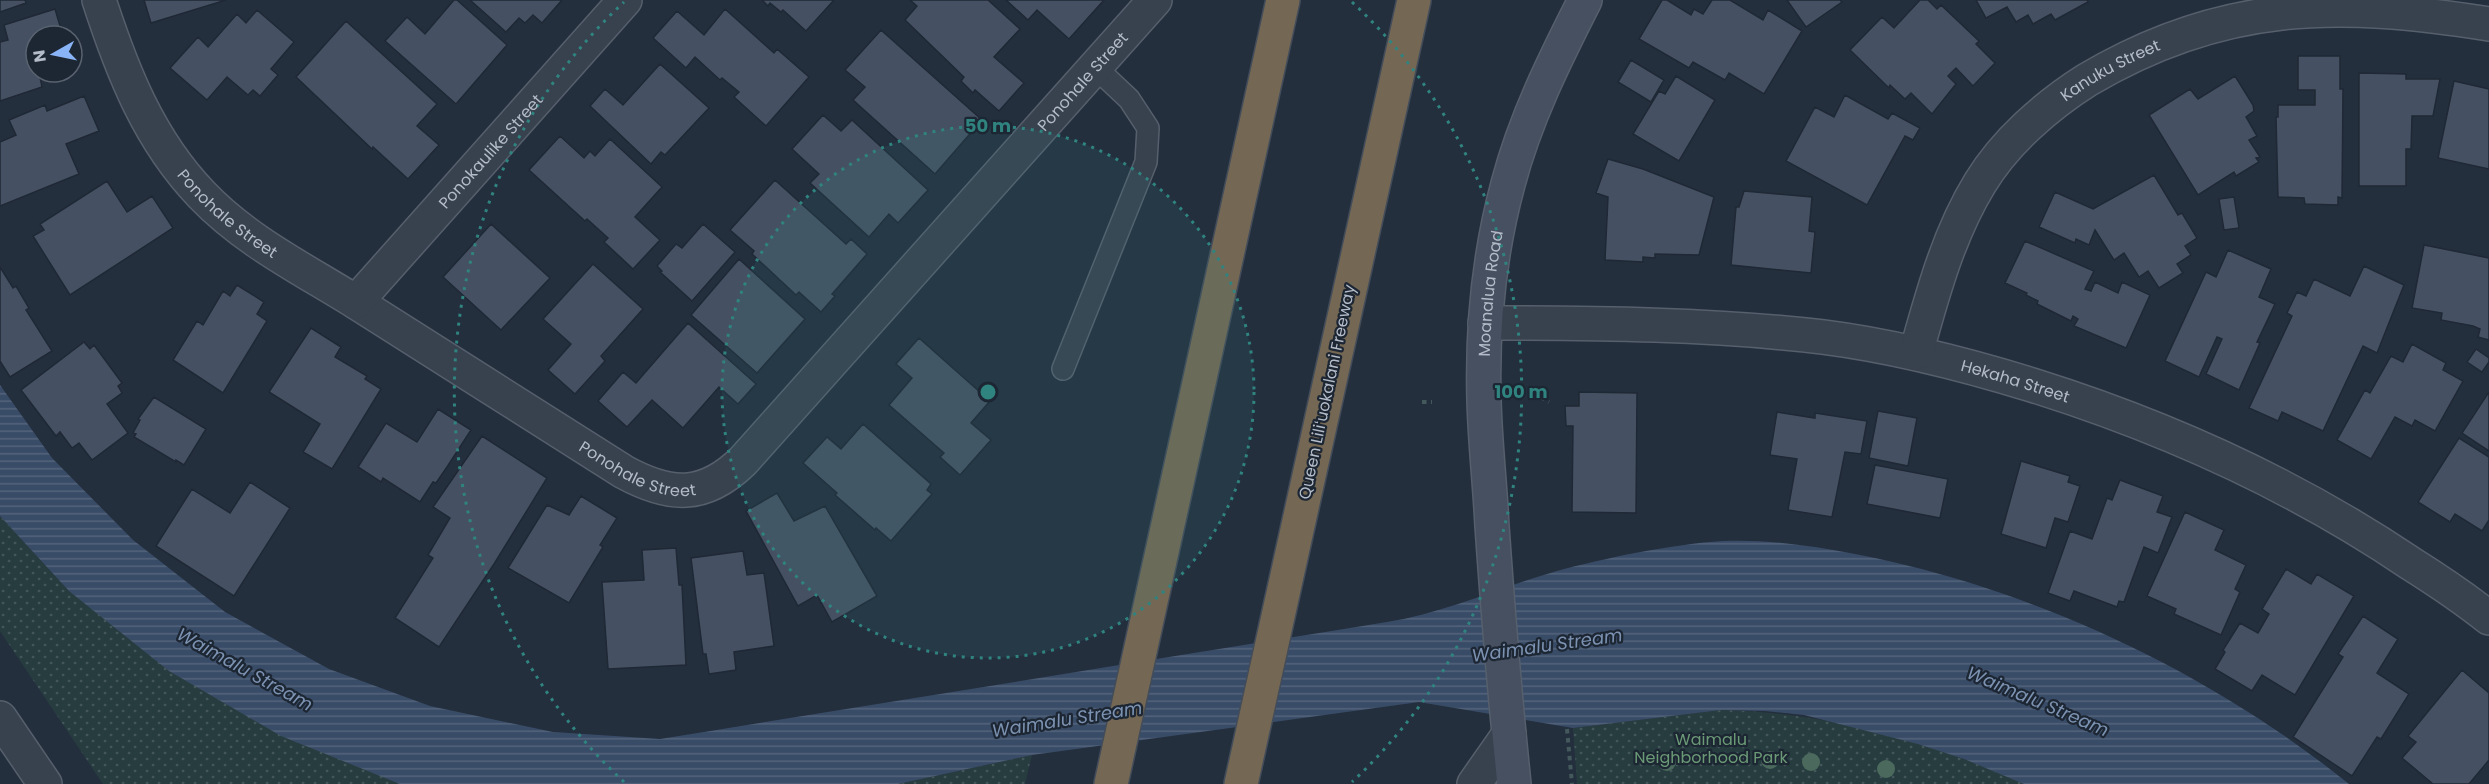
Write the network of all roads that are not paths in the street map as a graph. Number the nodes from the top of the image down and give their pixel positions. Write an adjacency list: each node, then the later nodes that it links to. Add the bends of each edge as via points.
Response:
1 (99, 0): 9 (street, Ponohale Street, via 112,42 145,118 202,195 273,253)
2 (625, 0): 9 (street, Ponokaulike Street)
3 (1155, 0): 8 (street, Ponohale Street)
4 (1283, 0): 17 (highway)
5 (1413, 0): 18 (highway, Queen Liliʻuokalani Freeway)
6 (1585, 0): 10 (main road, Moanalua Road, via 1555,58 1519,146 1498,228)
7 (2489, 24): 11 (street, Kanuku Street, via 2382,9 2266,10 2186,29 2117,61 2033,122 2001,154 1980,183 1946,256)
8 (1096, 68): 9 (street, Ponohale Street, via 742,461 717,483 704,488 672,491 640,481); 12 (lane, via 1129,99 1148,128 1146,162)
9 (356, 302)
10 (1485, 323): 11 (street, Hekaha Street, via 1757,331 1824,337); 15 (main road, Moanalua Road, via 1484,400)
11 (1916, 353): 13 (street, Hekaha Street, via 2099,406 2199,446 2302,497 2381,543)
12 (1063, 369)
13 (2489, 618)
14 (0, 718): 16 (street)
15 (1509, 734): 19 (street); 20 (main road, Moanalua Road)
16 (45, 784)
17 (1112, 784)
18 (1241, 784)
19 (1474, 784)
20 (1514, 784)

